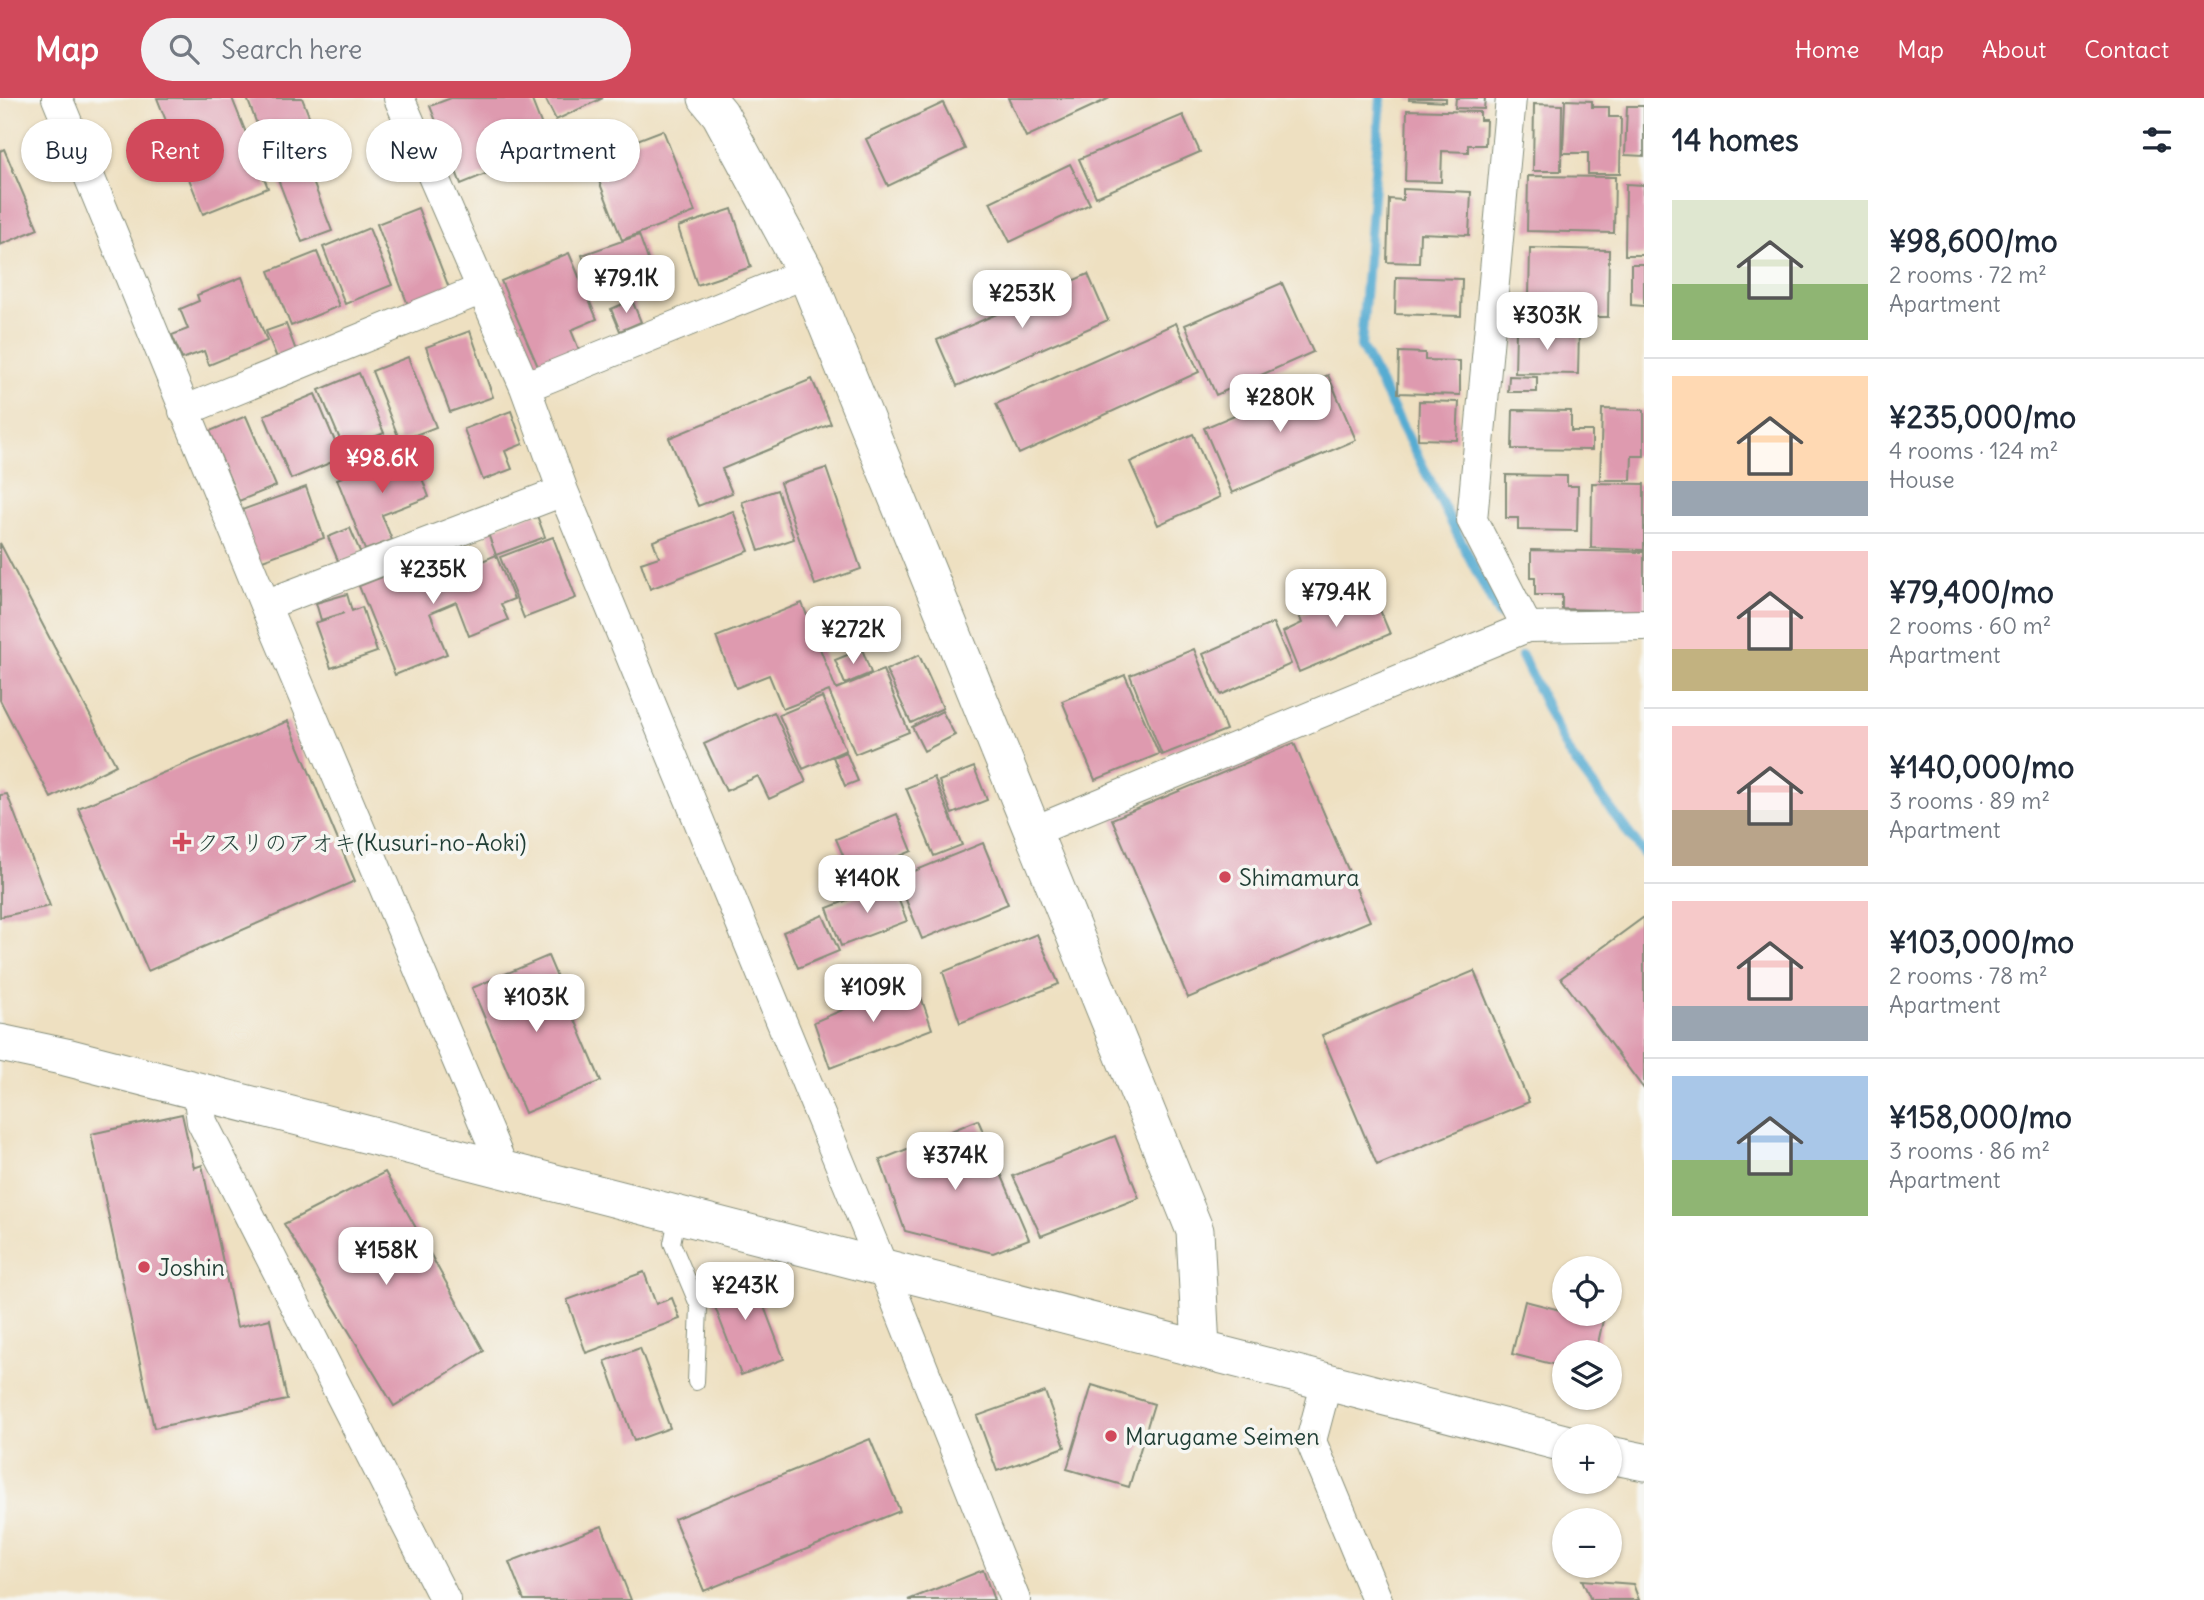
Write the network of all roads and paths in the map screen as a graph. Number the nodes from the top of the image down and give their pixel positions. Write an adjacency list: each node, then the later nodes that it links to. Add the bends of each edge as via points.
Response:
1 (57, 98): 8 (street)
2 (399, 98): 6 (street)
3 (707, 98): 5 (street)
4 (1511, 98): 12 (street, via 1472,520)
5 (806, 273): 7 (street); 13 (street)
6 (482, 289): 7 (street); 8 (street)
7 (525, 387): 9 (street)
8 (184, 411): 10 (street)
9 (563, 491): 10 (street); 18 (street)
10 (265, 605): 16 (street)
11 (1644, 625): 12 (street)
12 (1527, 628): 13 (street)
13 (1032, 832): 19 (street, via 1195,1231)
14 (0, 1043): 15 (street)
15 (198, 1091): 16 (street); 25 (street, via 202,1122)
16 (503, 1168): 17 (street)
17 (678, 1214): 18 (street); 21 (lane, via 672,1243 699,1307)
18 (883, 1268): 19 (street); 26 (street)
19 (1201, 1349): 20 (street)
20 (1327, 1381): 22 (street); 27 (street, via 1311,1441)
21 (696, 1382)
22 (1552, 1441)
23 (1622, 1457): 24 (street)
24 (1644, 1462)
25 (445, 1600)
26 (1015, 1600)
27 (1377, 1600)

